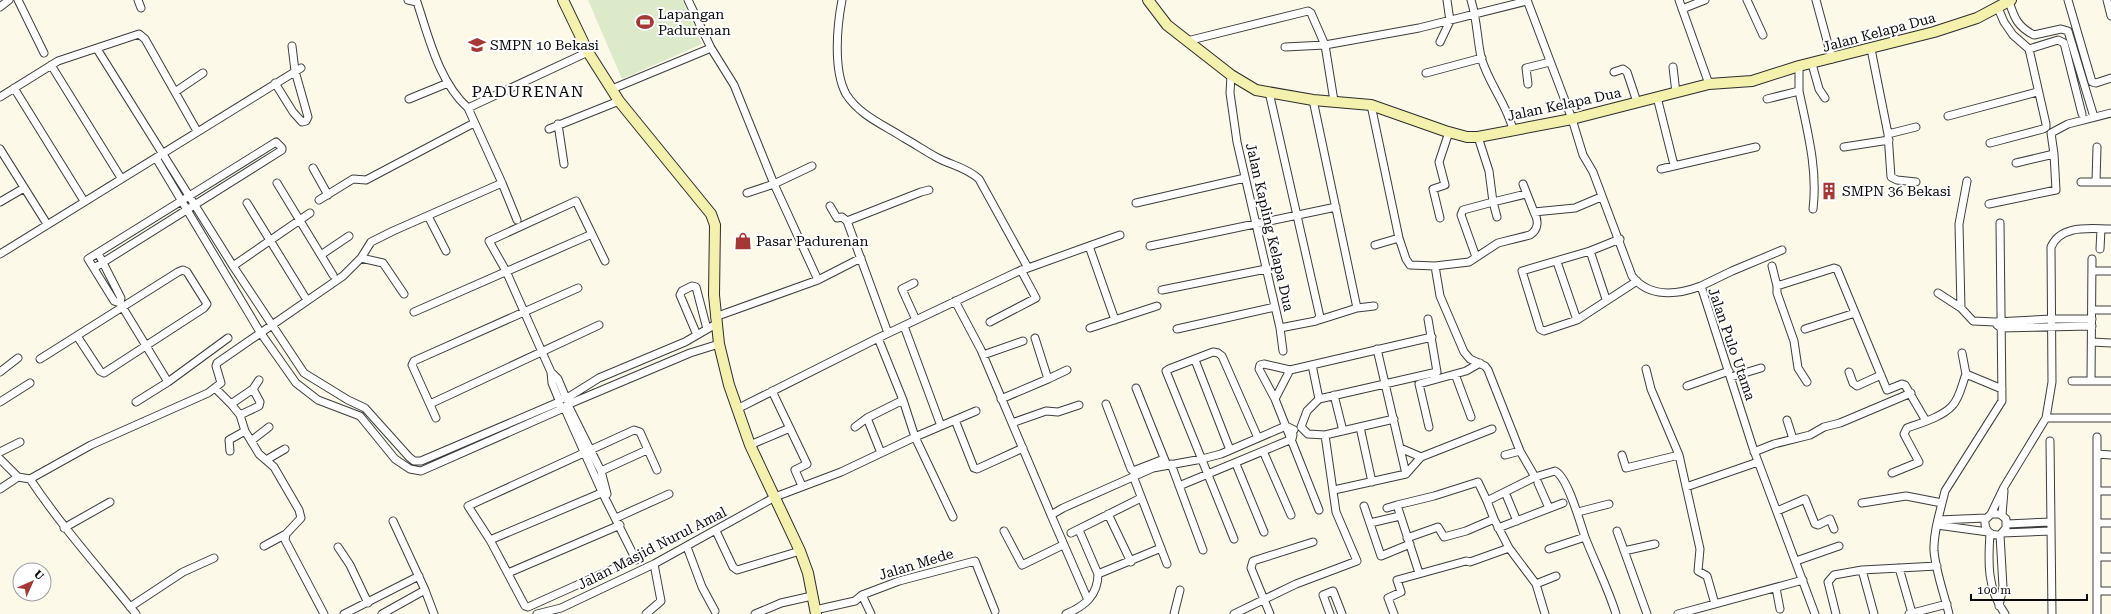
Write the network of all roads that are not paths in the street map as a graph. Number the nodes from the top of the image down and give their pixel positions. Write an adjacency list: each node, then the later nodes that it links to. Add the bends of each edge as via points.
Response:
1 (9, 0): 20 (street)
2 (18, 0): 38 (street)
3 (138, 0): 21 (street)
4 (408, 0): 17 (street)
5 (563, 0): 37 (main road)
6 (688, 0): 33 (street)
7 (842, 0): 174 (street, via 838,31 839,68 847,94 863,112 878,122 936,157 973,173 979,179)
8 (1148, 0): 28 (main road, Jalan Kelapa Dua, via 1167,25)
9 (1447, 0): 26 (street)
10 (1471, 0): 24 (street)
11 (1679, 0): 23 (street)
12 (1705, 0): 23 (street)
13 (1747, 0): 27 (street)
14 (1816, 0): 40 (street)
15 (2068, 0): 51 (street, via 2092,82 2096,84)
16 (2107, 0): 25 (street)
17 (420, 1): 53 (street, via 439,64)
18 (1527, 1): 24 (street); 41 (street)
19 (2010, 1): 22 (main road, Jalan Kelapa Dua); 77 (street, via 2017,23 2034,36 2061,29 2068,31)
20 (0, 8)
21 (141, 8)
22 (1998, 8): 35 (main road, Jalan Kelapa Dua, via 1934,32); 36 (street, via 2013,35)
23 (1682, 9): 55 (street)
24 (1476, 14): 26 (street); 39 (street)
25 (2111, 16)
26 (1450, 21): 29 (street); 30 (street)
27 (1763, 35)
28 (1187, 41): 30 (street, via 1308,11); 50 (main road, Jalan Kelapa Dua)
29 (1440, 42)
30 (1325, 45): 32 (street); 70 (street)
31 (292, 46): 46 (street)
32 (1285, 47)
33 (711, 48): 57 (street); 111 (street, via 734,85)
34 (97, 49): 43 (street); 59 (street, via 139,34 145,39); 93 (street)
35 (1871, 49): 40 (main road, Jalan Kelapa Dua); 87 (street)
36 (2029, 49): 61 (street); 75 (street, via 2058,40 2064,43)
37 (588, 52): 57 (main road); 73 (street)
38 (44, 53)
39 (1482, 58): 49 (street); 83 (street, via 1509,114)
40 (1832, 59): 42 (main road, Jalan Kelapa Dua)
41 (1550, 62): 54 (street, via 1526,68); 78 (street)
42 (1812, 64): 44 (main road, Jalan Kelapa Dua); 65 (street, via 1819,89)
43 (51, 65): 56 (street); 102 (street)
44 (1799, 66): 55 (main road, Jalan Kelapa Dua, via 1752,81); 58 (street)
45 (1673, 67): 62 (street)
46 (298, 70): 52 (street); 52 (street, via 308,117 305,122 293,112)
47 (1614, 72): 71 (street, via 1623,69 1627,72)
48 (203, 73): 59 (street)
49 (1426, 73)
50 (1231, 75): 60 (main road, Jalan Kelapa Dua, via 1256,90); 103 (street, Jalan Kapling Kelapa Dua, via 1230,93)
51 (2111, 78)
52 (275, 83): 84 (street)
53 (448, 83): 66 (street); 73 (street, via 459,100)
54 (1528, 84)
55 (1709, 84): 62 (main road, Jalan Kelapa Dua)
56 (14, 88): 63 (street); 121 (street)
57 (612, 89): 69 (main road)
58 (1799, 91): 67 (street); 131 (street, via 1815,179)
59 (175, 92): 84 (street)
60 (1269, 92): 68 (main road, Jalan Kelapa Dua); 135 (street, Jalan Kapling Kelapa Dua)
61 (2037, 92): 76 (street); 88 (street, via 2046,127)
62 (1676, 93): 64 (main road, Jalan Kelapa Dua)
63 (0, 97)
64 (1658, 97): 71 (main road, Jalan Kelapa Dua); 98 (street)
65 (1825, 98)
66 (409, 99)
67 (1767, 99)
68 (1313, 100): 70 (main road, Jalan Kelapa Dua); 130 (street)
69 (619, 101): 80 (street); 214 (main road, via 711,214 715,225)
70 (1334, 101): 72 (main road, Jalan Kelapa Dua)
71 (1637, 102): 78 (main road, Jalan Kelapa Dua)
72 (1371, 105): 85 (main road, Jalan Kelapa Dua); 150 (street)
73 (468, 108): 79 (street)
74 (2111, 113): 77 (street)
75 (2082, 114)
76 (1948, 116)
77 (2094, 117): 94 (street, via 2068,124 2051,133)
78 (1572, 119): 83 (main road, Jalan Kelapa Dua); 119 (street, via 1582,155 1593,172)
79 (474, 123): 105 (street); 116 (street, via 366,180 354,179)
80 (558, 124): 82 (street); 97 (street)
81 (1916, 127): 87 (street)
82 (549, 129)
83 (1513, 130): 86 (main road, Jalan Kelapa Dua)
84 (197, 131): 93 (street)
85 (1449, 132): 86 (main road, Jalan Kelapa Dua); 138 (street, via 1439,162 1445,185 1433,189)
86 (1478, 137): 124 (street, via 1489,171)
87 (1889, 137): 90 (street); 106 (street, via 1892,179)
88 (1990, 143)
89 (1756, 147): 98 (street)
90 (1844, 147)
91 (2097, 147): 108 (street)
92 (0, 150): 113 (street)
93 (163, 154): 95 (street); 118 (street)
94 (2054, 154): 96 (street); 127 (street, via 2056,190)
95 (156, 158): 102 (street); 123 (street)
96 (2016, 163)
97 (564, 164)
98 (1674, 165): 101 (street)
99 (812, 166): 111 (street)
100 (314, 168): 116 (street)
101 (1661, 169)
102 (121, 178): 121 (street)
103 (1245, 178): 126 (street); 144 (street, Jalan Kapling Kelapa Dua)
104 (1966, 181): 200 (street, via 1959,224)
105 (502, 182): 136 (street); 140 (street)
106 (1916, 182)
107 (2081, 182): 108 (street)
108 (2096, 182): 109 (street)
109 (2111, 182)
110 (277, 183): 139 (street)
111 (774, 184): 115 (street); 182 (street)
112 (1522, 184): 117 (street)
113 (24, 188): 122 (street); 143 (street)
114 (930, 190): 141 (street)
115 (747, 193)
116 (328, 194): 120 (street)
117 (1526, 194): 124 (street); 133 (street)
118 (190, 196): 123 (street); 128 (street); 128 (street, via 276,142 282,148)
119 (1601, 197): 133 (street, via 1575,208); 151 (street)
120 (319, 200)
121 (84, 201): 143 (street)
122 (0, 202)
123 (180, 202): 132 (street); 161 (street)
124 (1493, 202): 137 (street); 163 (street, via 1461,212)
125 (247, 203): 152 (street)
126 (1136, 204)
127 (1989, 204)
128 (195, 206): 132 (street); 170 (street)
129 (830, 206): 141 (street, via 837,218 844,217)
130 (1336, 207): 135 (street); 199 (street)
131 (1813, 209)
132 (187, 211): 169 (street); 225 (street)
133 (1534, 212): 163 (street, via 1537,222 1534,232 1498,243)
134 (310, 214): 139 (street)
135 (1297, 215): 144 (street); 209 (street, Jalan Kapling Kelapa Dua)
136 (428, 216): 158 (street); 164 (street, via 371,242)
137 (1497, 217)
138 (1440, 218)
139 (300, 220): 152 (street); 162 (street)
140 (517, 220)
141 (847, 220): 165 (street)
142 (2000, 223): 218 (street)
143 (47, 224): 160 (street)
144 (1256, 224): 155 (street); 175 (street, Jalan Kapling Kelapa Dua)
145 (2101, 229): 146 (street); 156 (street); 215 (street, via 2071,230 2054,241 2050,256)
146 (2111, 229)
147 (592, 234): 167 (street); 176 (street); 176 (street, via 576,201 541,216 489,241)
148 (1120, 235): 154 (street)
149 (349, 236): 162 (street)
150 (1399, 238): 153 (street); 171 (street, via 1410,265)
151 (1620, 239): 159 (street); 183 (street, via 1632,276)
152 (270, 241): 170 (street); 191 (street)
153 (1375, 245)
154 (1089, 246): 174 (street); 208 (street)
155 (1150, 246)
156 (2100, 249)
157 (1782, 250): 185 (street)
158 (446, 251)
159 (1590, 251): 168 (street); 192 (street)
160 (0, 254)
161 (98, 254): 169 (street); 173 (street, via 88,259)
162 (321, 255): 180 (street)
163 (1476, 257): 171 (street, via 1469,262)
164 (361, 258): 190 (street, via 383,263); 217 (street, via 343,276)
165 (861, 258): 182 (street); 226 (street)
166 (2092, 259): 177 (street)
167 (604, 261)
168 (1557, 262): 210 (street); 210 (street, via 1522,271 1537,322 1542,332)
169 (103, 263): 173 (street); 179 (street)
170 (233, 266): 217 (street)
171 (1435, 266): 248 (street, via 1440,296 1460,344 1470,359)
172 (1772, 266): 186 (street)
173 (94, 268): 181 (street)
174 (1025, 269): 194 (street); 213 (street, via 1036,298)
175 (1266, 269): 188 (street); 198 (street, Jalan Kapling Kelapa Dua)
176 (506, 271): 203 (street); 204 (street)
177 (2092, 271): 178 (street); 201 (street)
178 (2111, 271)
179 (108, 272): 181 (street); 195 (street, via 121,298)
180 (333, 275)
181 (99, 276): 195 (street, via 114,302)
182 (818, 280): 214 (street)
183 (1637, 282): 185 (street, Jalan Pulo Utama, via 1655,292 1684,292); 192 (street)
184 (914, 283): 212 (street, via 902,289)
185 (1701, 286): 257 (street, Jalan Pulo Utama)
186 (1777, 286): 205 (street, via 1837,269); 266 (street, via 1777,293 1794,341 1798,368)
187 (578, 288): 204 (street)
188 (1162, 290)
189 (1938, 293): 200 (street)
190 (404, 294)
191 (305, 297)
192 (1606, 299): 210 (street)
193 (902, 300): 212 (street)
194 (955, 301): 212 (street); 244 (street)
195 (121, 305): 228 (street); 238 (street); 238 (street, via 183,270 187,272 207,304)
196 (1157, 306): 208 (street)
197 (1374, 306): 199 (street)
198 (1275, 307): 222 (street, Jalan Kapling Kelapa Dua); 223 (street)
199 (1357, 308): 209 (street)
200 (1961, 308): 218 (street, via 1973,320)
201 (2092, 310): 202 (street); 216 (street)
202 (2111, 310)
203 (414, 312)
204 (524, 312): 241 (street); 285 (street, via 414,361 412,364)
205 (1855, 313): 224 (street); 259 (street)
206 (704, 316): 211 (street); 211 (street, via 696,287 692,286 680,293); 214 (street)
207 (1428, 319): 229 (street)
208 (1114, 320): 221 (street)
209 (1319, 320): 222 (street, Jalan Kapling Kelapa Dua)
210 (1577, 320)
211 (691, 321): 227 (street)
212 (914, 321): 220 (street)
213 (990, 322)
214 (712, 323): 227 (street); 237 (main road)
215 (2051, 323): 216 (street); 218 (street); 296 (street, via 2052,382)
216 (2092, 323): 235 (street)
217 (272, 324): 225 (street); 288 (street, via 309,377)
218 (1999, 324): 273 (street)
219 (599, 325): 241 (street)
220 (904, 326): 226 (street); 303 (street)
221 (1090, 328)
222 (1280, 328): 240 (street)
223 (1177, 329)
224 (1805, 329)
225 (260, 332): 270 (street, via 217,363 221,383); 292 (street, via 301,388 318,400)
226 (888, 333): 231 (street)
227 (697, 335): 234 (street)
228 (77, 336): 238 (street, via 103,373); 246 (street)
229 (1432, 337): 239 (street); 268 (street, via 1437,372)
230 (228, 338): 265 (street)
231 (878, 338): 274 (street); 279 (street)
232 (1035, 338): 260 (street)
233 (1023, 341): 244 (street)
234 (685, 342): 242 (street); 283 (street, via 599,378)
235 (2092, 342): 236 (street); 263 (street)
236 (2111, 343)
237 (719, 344): 242 (street); 289 (main road)
238 (145, 346): 265 (street)
239 (1377, 349): 249 (street); 268 (street)
240 (1283, 351)
241 (542, 352): 283 (street, via 551,372 556,376); 285 (street)
242 (690, 353): 283 (street)
243 (1962, 353): 258 (street)
244 (983, 355): 280 (street)
245 (18, 358): 254 (street)
246 (40, 359)
247 (1195, 360): 317 (street, via 1213,352 1222,356); 329 (street); 344 (street, via 1169,369 1166,376)
248 (1480, 363): 256 (street); 332 (street, via 1488,370)
249 (1312, 365): 253 (street); 278 (street)
250 (1761, 368): 257 (street)
251 (1646, 369): 340 (street, via 1650,389)
252 (1067, 370): 260 (street)
253 (1290, 370): 277 (street); 277 (street, via 1260,365 1259,369)
254 (0, 372)
255 (1849, 372): 259 (street, via 1857,386)
256 (1455, 374): 293 (street); 308 (street, via 1419,384)
257 (1730, 374): 269 (street); 334 (street, Jalan Pulo Utama)
258 (1966, 374): 273 (street); 301 (street, via 1952,406)
259 (1881, 375): 275 (street, via 1888,391 1904,384)
260 (1048, 379): 280 (street)
261 (259, 380): 272 (street)
262 (2072, 381): 263 (street)
263 (2091, 381): 264 (street)
264 (2111, 381)
265 (168, 382): 282 (street)
266 (1807, 382)
267 (30, 383): 281 (street)
268 (1385, 384): 276 (street); 298 (street)
269 (1687, 386)
270 (215, 388): 284 (street); 355 (street, via 91,446)
271 (1136, 388): 347 (street)
272 (253, 389): 284 (street); 291 (street, via 260,402 259,406)
273 (2002, 389): 376 (street, via 2002,401 1946,490)
274 (772, 391): 289 (street); 309 (street)
275 (1911, 393): 301 (street); 319 (street, via 1840,423 1824,427 1810,435)
276 (1334, 395): 278 (street); 313 (street)
277 (1275, 399): 304 (street)
278 (1319, 399): 310 (street, via 1306,411)
279 (904, 400): 295 (street); 315 (street)
280 (1001, 400): 302 (street)
281 (0, 402)
282 (136, 402)
283 (564, 403): 288 (street, via 421,461 414,460 402,451); 292 (street, via 421,471 410,469 395,459); 327 (street); 336 (street)
284 (231, 404): 291 (street)
285 (430, 404): 294 (street)
286 (1106, 404): 347 (street, via 1133,471)
287 (1079, 405): 302 (street, via 1058,412 1046,411)
288 (365, 408): 292 (street)
289 (738, 408): 323 (main road)
290 (976, 411): 299 (street, Jalan Masjid Nurul Amal)
291 (240, 415): 312 (street)
292 (360, 416)
293 (1471, 417)
294 (436, 418)
295 (867, 418): 306 (street); 335 (street)
296 (2046, 418): 297 (street); 362 (street)
297 (2111, 418)
298 (1394, 419): 307 (street); 325 (street)
299 (955, 420): 303 (street, Jalan Masjid Nurul Amal); 324 (street, via 976,469)
300 (1787, 420): 319 (street)
301 (1926, 421): 351 (street, via 1907,428 1904,434 1919,462)
302 (1012, 423): 324 (street)
303 (941, 426): 315 (street, Jalan Masjid Nurul Amal)
304 (1286, 426): 310 (street); 317 (street); 318 (street)
305 (269, 427): 320 (street)
306 (855, 427)
307 (1360, 427): 313 (street); 358 (street)
308 (1429, 427)
309 (790, 428): 323 (street); 359 (street, via 807,464 795,470)
310 (1297, 428): 314 (street, via 1308,434); 318 (street)
311 (1492, 429): 342 (street)
312 (245, 431): 320 (street); 330 (street, via 229,440)
313 (1343, 431): 314 (street)
314 (1325, 435): 364 (street)
315 (915, 436): 335 (street, Jalan Masjid Nurul Amal); 391 (street)
316 (2097, 437): 337 (street)
317 (1258, 438): 329 (street)
318 (1292, 439): 331 (street); 382 (street)
319 (1793, 439): 334 (street)
320 (251, 440): 345 (street)
321 (2050, 441): 396 (street)
322 (20, 442): 333 (street)
323 (750, 445): 369 (main road)
324 (1022, 448): 386 (street)
325 (1400, 448): 342 (street); 352 (street)
326 (285, 449): 345 (street)
327 (591, 450): 328 (street, via 638,429); 336 (street); 350 (street)
328 (647, 450): 349 (street); 350 (street)
329 (1230, 450): 344 (street)
330 (230, 451)
331 (1263, 451): 348 (street); 387 (street)
332 (1520, 451): 338 (street); 356 (street)
333 (0, 452)
334 (1754, 452): 346 (street, Jalan Pulo Utama)
335 (881, 453): 359 (street, Jalan Masjid Nurul Amal, via 841,472)
336 (584, 454): 367 (street); 418 (street, via 469,505 468,508)
337 (2097, 454): 341 (street); 365 (street)
338 (1505, 455)
339 (1622, 455): 340 (street, via 1626,468)
340 (1679, 455): 361 (street)
341 (2111, 455)
342 (1421, 457): 352 (street)
343 (0, 459): 354 (street)
344 (1202, 459): 347 (street); 353 (street)
345 (266, 460): 414 (street, via 274,468 299,510 301,518)
346 (1758, 462): 361 (street); 383 (street, Jalan Pulo Utama)
347 (1167, 463): 360 (street); 386 (street)
348 (1236, 464): 353 (street); 411 (street)
349 (657, 470)
350 (601, 471): 367 (street)
351 (1892, 473)
352 (1406, 474): 358 (street)
353 (1208, 475): 360 (street); 417 (street)
354 (18, 477): 355 (street); 363 (street)
355 (30, 479): 403 (street)
356 (1537, 480): 372 (street); 381 (street); 384 (street, via 1555,471 1558,472)
357 (1135, 482): 371 (street)
358 (1372, 482): 364 (street)
359 (802, 486): 369 (street, Jalan Masjid Nurul Amal)
360 (1179, 486): 430 (street)
361 (1686, 487): 462 (street, via 1700,549 1698,571 1707,576)
362 (2004, 487): 388 (street); 390 (street)
363 (0, 489)
364 (1334, 490): 460 (street, via 1336,512 1357,561 1296,584)
365 (2097, 491): 366 (street); 399 (street)
366 (2111, 491)
367 (604, 492): 392 (street); 418 (street)
368 (669, 494): 392 (street)
369 (775, 497): 407 (street, Jalan Masjid Nurul Amal); 431 (main road)
370 (1507, 497): 395 (street)
371 (1141, 498): 385 (street); 427 (street)
372 (1487, 501): 378 (street, via 1478,482); 393 (street)
373 (110, 502): 403 (street)
374 (1563, 503): 381 (street)
375 (1862, 503): 376 (street, via 1906,496)
376 (1942, 503): 398 (street)
377 (1609, 504): 384 (street)
378 (1397, 505): 380 (street); 389 (street)
379 (1364, 506): 397 (street)
380 (1387, 508)
381 (1549, 508): 395 (street)
382 (1319, 510)
383 (1777, 510): 405 (street, via 1805,499 1815,524 1830,519); 437 (street, Jalan Pulo Utama)
384 (1578, 512): 416 (street)
385 (1108, 514): 406 (street); 438 (street)
386 (1051, 515): 422 (street)
387 (1291, 515)
388 (2002, 515): 390 (street, via 1995,513); 401 (street)
389 (1400, 516): 397 (street); 419 (street)
390 (1989, 516): 398 (street); 412 (street, via 1985,525)
391 (953, 517)
392 (616, 518): 402 (street)
393 (1494, 520): 404 (street); 419 (street, via 1444,537 1438,527)
394 (393, 521): 448 (street)
395 (1517, 521): 404 (street)
396 (2051, 522): 401 (street); 410 (street)
397 (1370, 523): 419 (street, via 1381,556)
398 (1938, 523): 412 (street); 442 (street, via 1934,550)
399 (2097, 523): 400 (street); 433 (street)
400 (2111, 523)
401 (2007, 524): 415 (street)
402 (620, 525): 436 (street); 445 (street)
403 (64, 528): 465 (street, via 86,551)
404 (1498, 528): 428 (street)
405 (1834, 529)
406 (1079, 530): 413 (street); 447 (street)
407 (716, 531): 426 (street, Jalan Masjid Nurul Amal); 431 (street, via 733,567 737,570)
408 (1004, 531): 422 (street, via 1022,565)
409 (1617, 531): 432 (street)
410 (2051, 531): 415 (street); 497 (street)
411 (1264, 532)
412 (1989, 532): 415 (street); 464 (street, via 1988,565 1991,588)
413 (1071, 533)
414 (286, 534): 423 (street); 472 (street, via 284,540)
415 (2001, 534): 464 (street, via 2003,587)
416 (1585, 537): 429 (street); 488 (street)
417 (1234, 539)
418 (490, 540): 445 (street)
419 (1408, 541): 446 (street)
420 (1313, 542): 460 (street, via 1253,561 1251,568)
421 (1655, 544): 432 (street)
422 (1062, 545): 459 (street)
423 (264, 546)
424 (1839, 546): 437 (street)
425 (338, 547): 461 (street)
426 (687, 547): 440 (street, Jalan Masjid Nurul Amal); 467 (street, via 702,587)
427 (1161, 548): 438 (street); 441 (street)
428 (1509, 548): 446 (street, via 1470,562); 451 (street)
429 (1549, 549)
430 (1203, 550)
431 (800, 551): 457 (main road, via 808,573)
432 (1624, 551): 489 (street)
433 (2097, 557): 434 (street); 455 (street)
434 (2111, 557)
435 (214, 558): 465 (street, via 183,572)
436 (636, 560)
437 (1796, 561): 450 (street, Jalan Pulo Utama)
438 (1131, 562): 447 (street)
439 (626, 563): 445 (street, via 528,607 525,606)
440 (654, 564): 476 (street, Jalan Masjid Nurul Amal, via 561,608); 477 (street, via 660,601)
441 (1167, 564)
442 (1937, 566): 443 (street); 463 (street)
443 (1899, 568): 444 (street); 494 (street)
444 (1862, 570): 492 (street, via 1834,575 1828,582); 493 (street)
445 (508, 573)
446 (1419, 573): 486 (street, via 1397,580 1402,592 1388,598)
447 (1098, 574): 459 (street, via 1098,587)
448 (419, 576): 453 (street); 461 (street)
449 (1556, 576): 451 (street)
450 (1803, 580): 452 (street); 491 (street, Jalan Pulo Utama)
451 (1536, 584): 487 (street)
452 (1776, 588): 462 (street); 466 (street)
453 (425, 590): 474 (street); 475 (street)
454 (1180, 590): 481 (street)
455 (2097, 591): 456 (street); 498 (street)
456 (2111, 591)
457 (812, 596): 469 (main road); 478 (street, via 781,603)
458 (862, 596): 468 (street, Jalan Mede, via 899,581 975,561); 469 (street, Jalan Mede, via 855,601); 479 (street)
459 (1088, 600): 470 (street)
460 (1265, 600): 482 (street); 483 (street)
461 (368, 603): 473 (street)
462 (1715, 604): 490 (street)
463 (1947, 604): 494 (street); 495 (street)
464 (1999, 606): 496 (street)
465 (130, 607): 471 (street)
466 (1780, 609)
467 (715, 611)
468 (995, 611)
469 (815, 612)
470 (1079, 612): 480 (street)
471 (136, 614)
472 (324, 614)
473 (344, 614)
474 (382, 614)
475 (434, 614)
476 (537, 614)
477 (646, 614)
478 (755, 614)
479 (871, 614)
480 (1066, 614)
481 (1174, 614)
482 (1234, 614)
483 (1270, 614)
484 (1330, 614): 485 (street, via 1323,595 1333,591)
485 (1342, 614)
486 (1394, 614)
487 (1544, 614)
488 (1616, 614)
489 (1647, 614)
490 (1678, 614)
491 (1813, 614)
492 (1836, 614)
493 (1874, 614)
494 (1910, 614)
495 (1949, 614)
496 (2005, 614)
497 (2052, 614)
498 (2097, 614)

